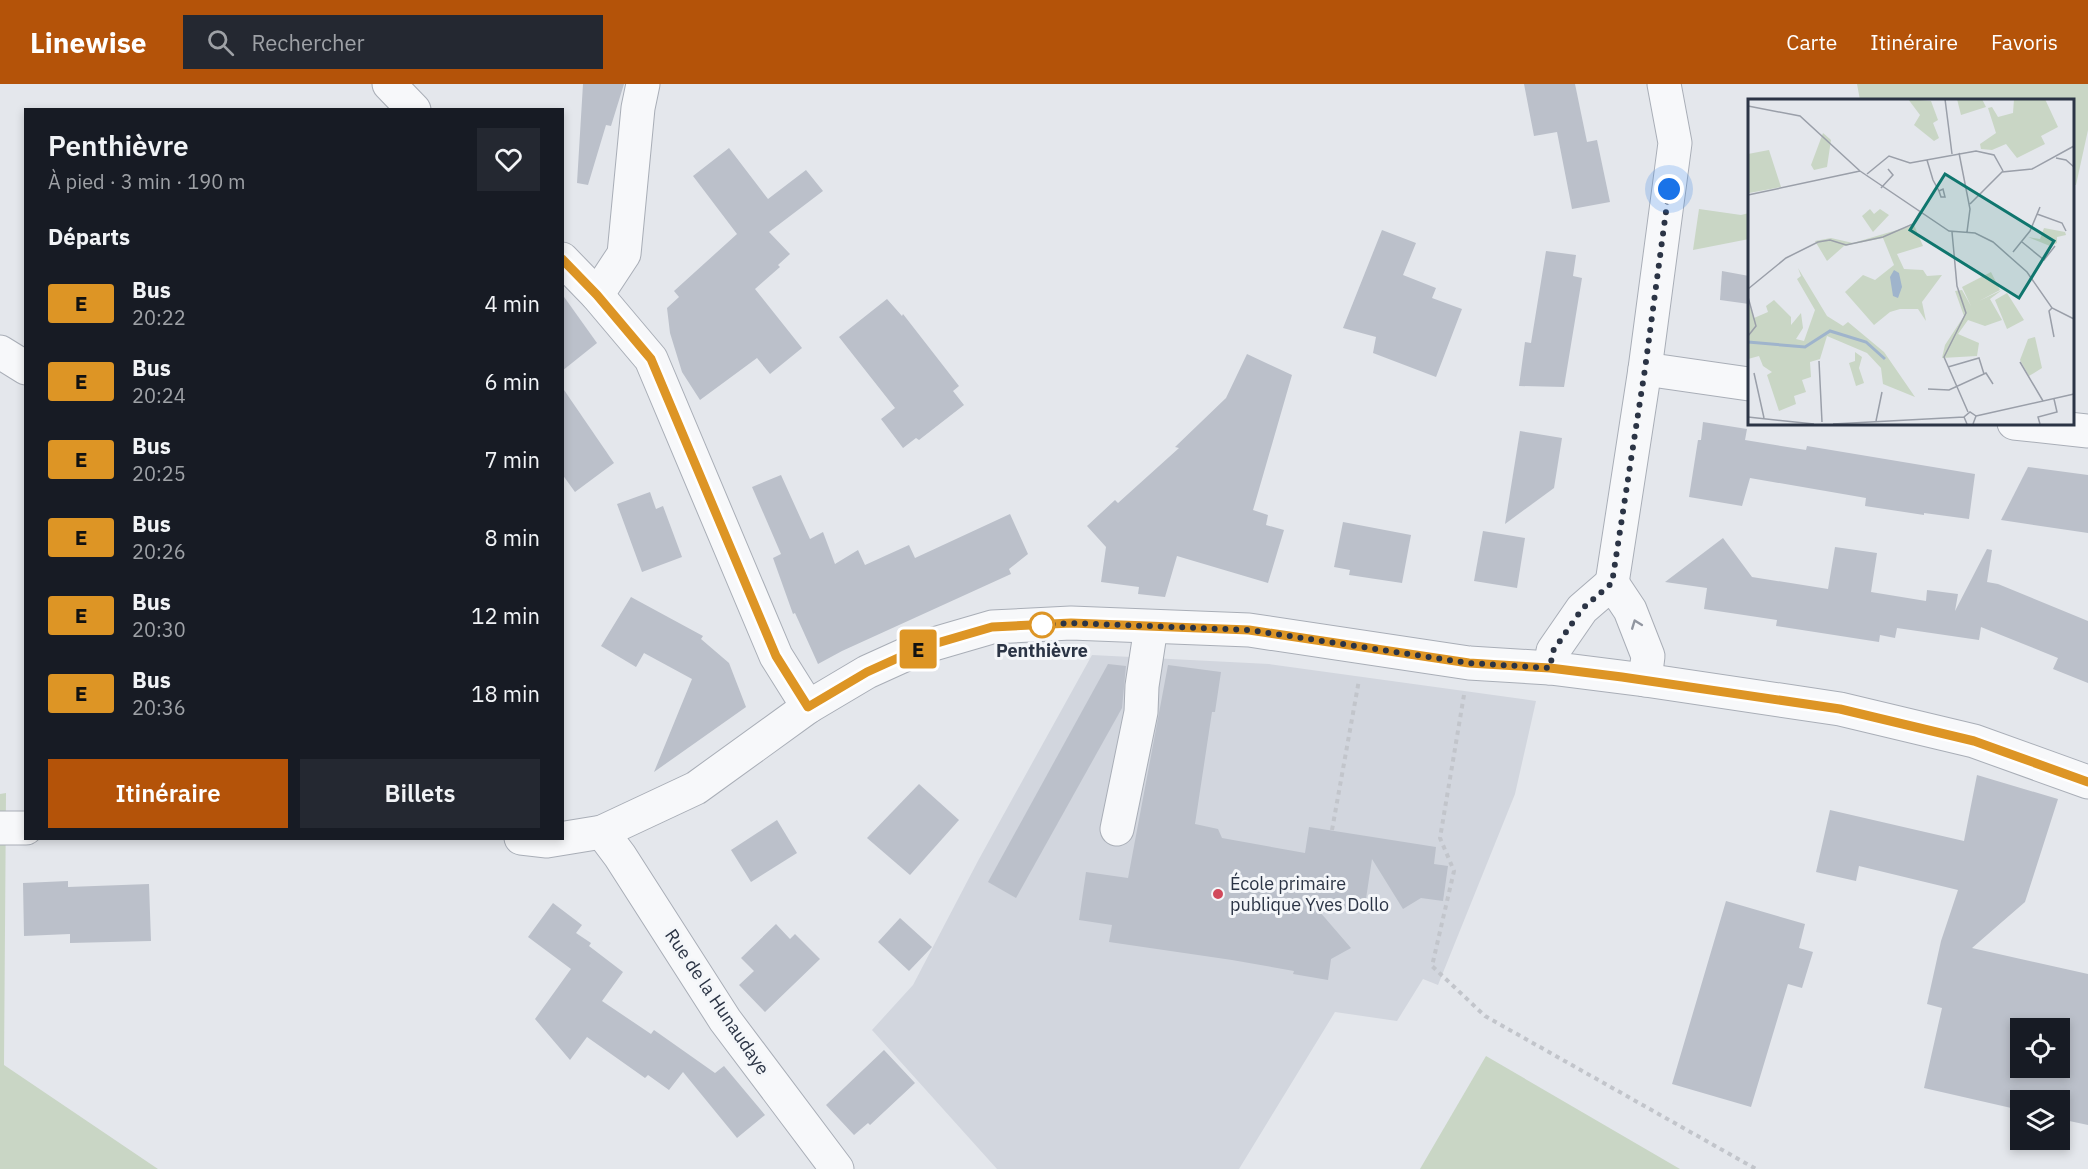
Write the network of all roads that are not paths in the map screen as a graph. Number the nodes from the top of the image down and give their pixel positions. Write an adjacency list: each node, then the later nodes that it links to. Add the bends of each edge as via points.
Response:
1 (389, 84): 4 (street)
2 (643, 84): 6 (street, via 624,254)
3 (1664, 84): 9 (street, via 1675,144)
4 (412, 108)
5 (564, 261): 6 (street)
6 (597, 295): 17 (street, via 651,359 776,656)
7 (0, 352): 8 (street)
8 (24, 367)
9 (1645, 369): 10 (street); 13 (street)
10 (1748, 384)
11 (2023, 424): 12 (street)
12 (2088, 431)
13 (1612, 583): 15 (street, via 1582,609 1553,651); 16 (street, one-way to 13, via 1648,656 1630,610)
14 (1151, 627): 15 (street, via 1249,630 1469,663); 17 (street, via 1071,623 992,627 920,648 867,672); 21 (street, via 1141,712)
15 (1550, 668): 16 (street)
16 (1645, 680): 18 (street, via 1840,709 1974,741)
17 (808, 707): 22 (street, via 696,788)
18 (2088, 782)
19 (0, 828): 20 (street)
20 (24, 828)
21 (1117, 829)
22 (602, 832): 23 (street); 24 (street, Rue de la Hunaudaye, via 725,1020)
23 (564, 838)
24 (837, 1169)

